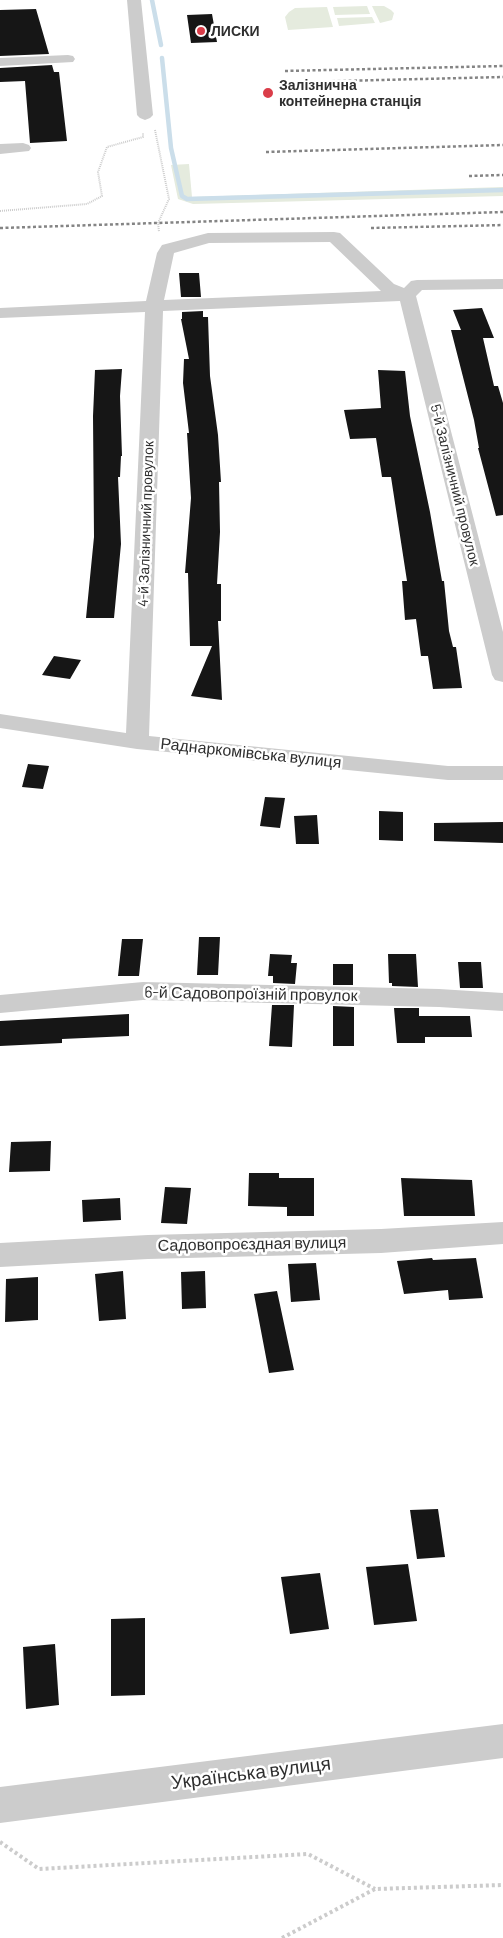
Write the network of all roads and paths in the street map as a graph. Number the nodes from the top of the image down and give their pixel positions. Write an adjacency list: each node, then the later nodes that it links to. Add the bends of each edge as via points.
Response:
1 (134, 0): 4 (street)
2 (68, 59): 3 (street)
3 (0, 62)
4 (145, 115): 7 (path, via 143,137 107,147 98,172 102,196 87,204); 8 (path, via 157,133 169,199 158,223)
5 (23, 148): 6 (street)
6 (0, 149)
7 (0, 210)
8 (168, 249): 10 (street, via 208,238 334,237 388,288); 11 (street, 4-й Залізничний провулок)
9 (503, 284): 10 (street, via 417,286)
10 (407, 294): 11 (street); 13 (street, 5-й Залізничний провулок)
11 (154, 307): 12 (street); 15 (street, 4-й Залізничний провулок)
12 (0, 313)
13 (503, 676)
14 (0, 722): 15 (street, Раднаркомівська вулиця)
15 (137, 742): 16 (street, Раднаркомівська вулиця, via 448,773)
16 (503, 773)
17 (503, 1002): 18 (street, 6-й Садовопроїзній провулок, via 143,991)
18 (0, 1004)
19 (503, 1233): 20 (street, Садовопроєздная вулиця, via 381,1241 148,1247)
20 (0, 1255)
21 (503, 1741): 22 (street, Українська вулиця)
22 (0, 1805)
23 (0, 1842): 25 (path, via 39,1869 308,1854)
24 (503, 1884): 25 (path)
25 (375, 1889): 26 (path)
26 (282, 1938)

